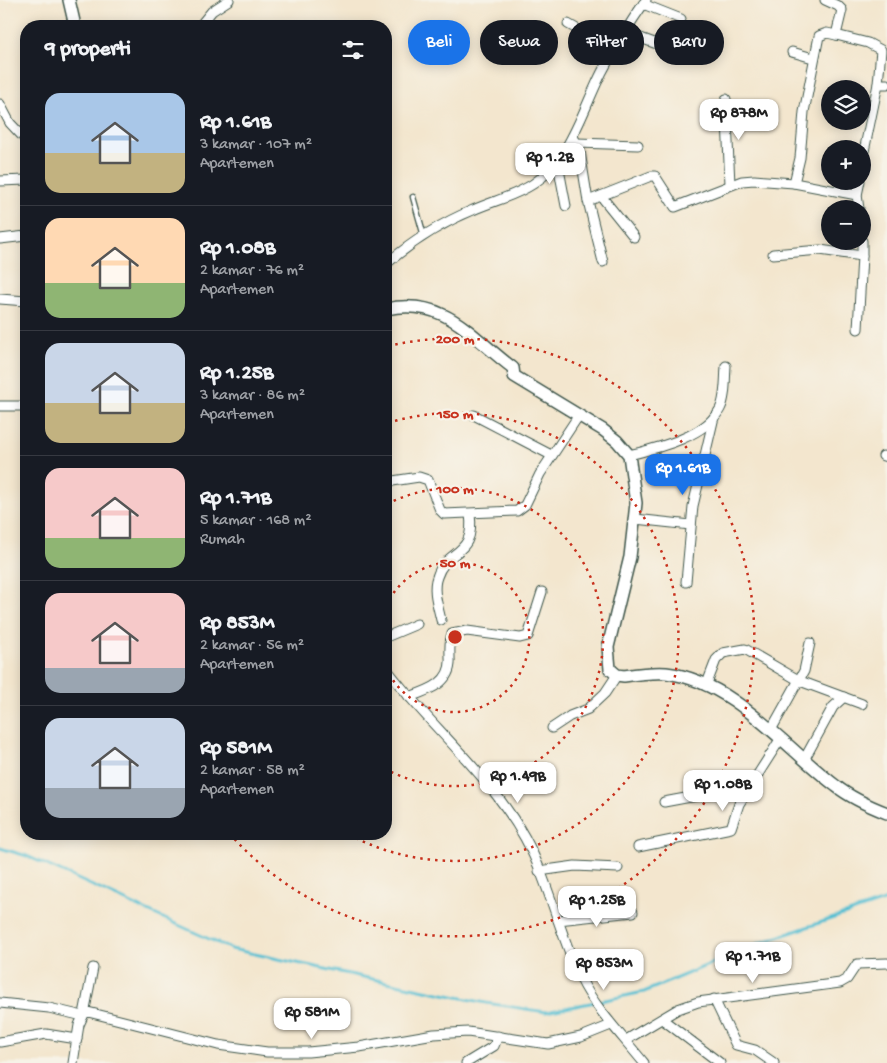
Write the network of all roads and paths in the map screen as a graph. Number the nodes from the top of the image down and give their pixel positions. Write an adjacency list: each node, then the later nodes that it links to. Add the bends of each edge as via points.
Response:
1 (69, 0): 6 (street)
2 (229, 0): 7 (street)
3 (825, 0): 9 (street, via 842,10)
4 (644, 2): 5 (street); 8 (street)
5 (681, 19)
6 (74, 20)
7 (205, 20)
8 (632, 20)
9 (836, 35): 11 (street, via 820,34); 13 (street, via 880,48 883,53)
10 (792, 52): 11 (street)
11 (813, 58): 23 (street)
12 (608, 65): 17 (street)
13 (883, 84): 18 (street)
14 (726, 98): 24 (street)
15 (0, 104): 16 (street)
16 (20, 134)
17 (575, 140): 19 (street); 20 (street); 30 (street)
18 (868, 140)
19 (638, 146)
20 (557, 159): 31 (street); 32 (street, via 534,184 472,210)
21 (20, 180): 22 (street)
22 (0, 181)
23 (794, 183): 24 (street, via 754,180); 26 (street)
24 (730, 184): 27 (street, via 676,207 672,206 655,176)
25 (859, 190): 26 (street)
26 (858, 195): 29 (street)
27 (601, 196): 30 (street); 34 (street)
28 (413, 197): 32 (lane)
29 (858, 200)
30 (588, 201): 40 (street)
31 (566, 206)
32 (424, 236): 39 (street)
33 (20, 237): 35 (street)
34 (634, 237)
35 (0, 239)
36 (862, 250): 38 (street)
37 (773, 254): 38 (street, via 820,250)
38 (862, 256): 44 (street)
39 (392, 260)
40 (603, 262)
41 (0, 299): 42 (street)
42 (20, 301)
43 (392, 308): 49 (street, via 406,305 438,311 475,336 512,368 514,376)
44 (858, 329)
45 (726, 366): 50 (street, via 722,407)
46 (0, 406): 47 (street)
47 (20, 406)
48 (474, 415): 52 (street)
49 (579, 415): 51 (street, via 617,441); 52 (street)
50 (714, 417): 51 (street, via 672,444); 56 (street)
51 (629, 455): 55 (street)
52 (551, 456): 54 (street, via 520,510)
53 (392, 481): 54 (street, via 424,478 431,485 441,512)
54 (470, 514): 59 (street, via 469,540 441,568 436,578)
55 (635, 519): 56 (street); 63 (street, via 608,647 610,668)
56 (691, 524): 57 (street)
57 (686, 582)
58 (542, 592): 67 (street, via 528,636 520,638 467,631 452,634 449,672 444,680)
59 (441, 620)
60 (417, 624): 61 (street)
61 (392, 634)
62 (810, 643): 65 (street)
63 (617, 675): 66 (street, via 666,673); 70 (street, via 605,693 588,709)
64 (392, 676): 67 (street)
65 (800, 681): 66 (street, via 745,649 734,649 716,660); 68 (street); 71 (street)
66 (706, 686): 71 (street, via 726,696)
67 (409, 697): 79 (street, via 501,801 524,838)
68 (844, 697): 69 (street); 73 (street, via 833,707)
69 (862, 704)
70 (552, 728)
71 (771, 730): 72 (street)
72 (781, 738): 73 (street); 74 (street)
73 (805, 758): 76 (street, via 836,786)
74 (745, 794): 75 (street, via 723,791); 77 (street, via 730,828)
75 (664, 802)
76 (887, 813)
77 (638, 847)
78 (618, 868): 79 (street, via 575,866)
79 (539, 871): 81 (street)
80 (632, 912): 81 (street)
81 (558, 920): 88 (street, via 581,980)
82 (887, 963): 84 (street, via 857,964 847,980 824,987)
83 (93, 968): 86 (street)
84 (714, 999): 87 (street, via 678,1009); 97 (street, via 736,1045 755,1050)
85 (0, 1003): 86 (street)
86 (83, 1015): 89 (street, via 88,1012 100,1014 218,1045 267,1052 359,1047 434,1034 468,1032); 90 (street)
87 (662, 1019): 91 (street); 96 (street)
88 (609, 1021): 89 (street, via 581,1037 548,1044); 91 (street)
89 (498, 1036): 94 (street, via 494,1046)
90 (77, 1039): 92 (street, via 46,1034); 93 (street)
91 (626, 1040): 95 (street)
92 (0, 1042)
93 (73, 1063)
94 (466, 1063)
95 (644, 1063)
96 (720, 1063)
97 (774, 1063)

